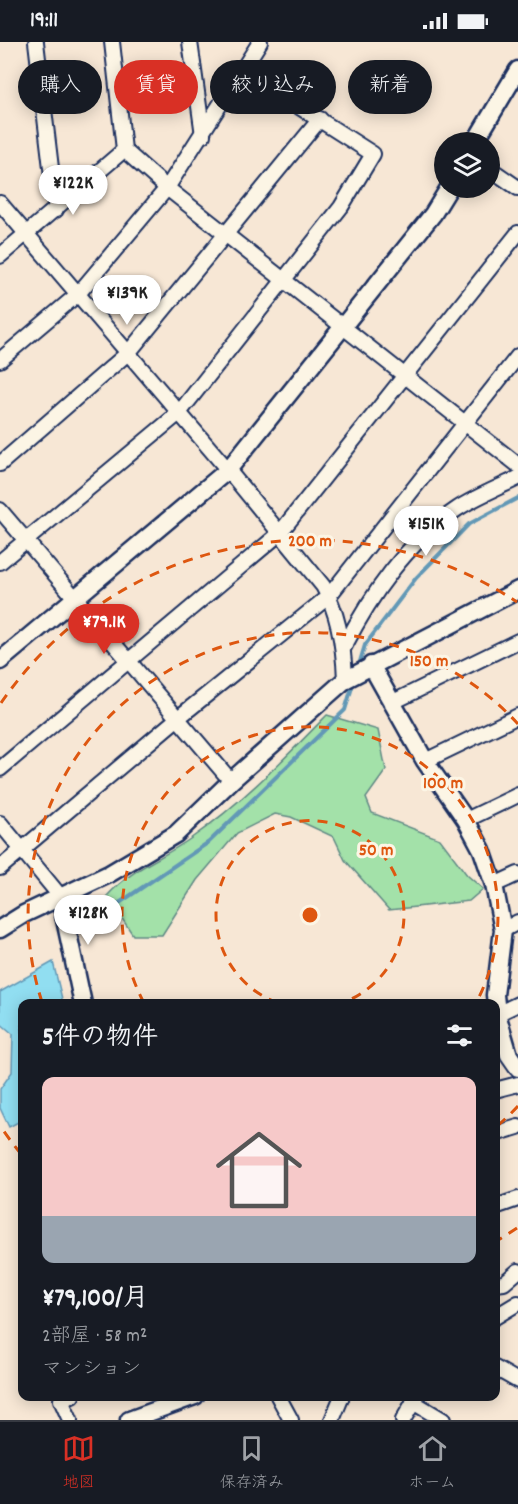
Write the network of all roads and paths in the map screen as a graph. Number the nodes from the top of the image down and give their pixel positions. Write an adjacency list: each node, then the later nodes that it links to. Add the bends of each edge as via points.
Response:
1 (36, 42): 18 (street)
2 (112, 42): 12 (street)
3 (190, 42): 11 (street)
4 (260, 42): 5 (street)
5 (249, 60)
6 (518, 70): 10 (street)
7 (216, 114): 11 (street)
8 (313, 114): 9 (street)
9 (320, 118): 21 (street); 23 (street, via 373,154 341,207)
10 (481, 132)
11 (203, 135): 14 (street)
12 (124, 150): 14 (street); 18 (street)
13 (500, 176): 15 (street)
14 (167, 188): 21 (street); 24 (street)
15 (518, 188)
16 (443, 198): 25 (street)
17 (0, 203): 20 (street)
18 (56, 210): 20 (street)
19 (518, 233): 29 (street)
20 (26, 234): 22 (street); 24 (street)
21 (226, 234): 23 (street); 26 (street)
22 (0, 256)
23 (285, 280): 25 (street); 30 (street)
24 (78, 294): 26 (street); 28 (street)
25 (343, 327): 29 (street); 34 (street)
26 (129, 352): 30 (street); 32 (street)
27 (518, 356): 31 (street)
28 (0, 360)
29 (407, 377): 31 (street); 37 (street)
30 (179, 412): 34 (street); 38 (street)
31 (466, 423): 33 (street); 41 (street)
32 (0, 464)
33 (518, 465)
34 (228, 470): 37 (street); 42 (street)
35 (518, 477): 44 (street, via 457,509 402,559 365,607)
36 (0, 510): 38 (street)
37 (279, 534): 41 (street); 45 (street)
38 (26, 540): 39 (street); 42 (street)
39 (0, 562)
40 (518, 590): 47 (street)
41 (329, 596): 44 (street); 51 (street)
42 (75, 598): 45 (street); 46 (street)
43 (518, 641): 49 (street)
44 (344, 648): 48 (street)
45 (128, 660): 51 (street); 53 (street)
46 (0, 661)
47 (371, 665): 48 (street); 49 (street)
48 (345, 680): 54 (street)
49 (391, 703): 52 (street)
50 (518, 716): 52 (street)
51 (178, 718): 54 (street); 58 (street)
52 (425, 761): 56 (street)
53 (0, 769)
54 (231, 781): 62 (street, via 176,834 109,874)
55 (518, 795): 56 (street)
56 (466, 820): 61 (street)
57 (0, 823): 58 (street)
58 (22, 850): 59 (street); 62 (street)
59 (0, 868)
60 (518, 874): 61 (street)
61 (494, 885): 63 (street)
62 (60, 896): 64 (street); 65 (street)
63 (510, 926): 66 (street)
64 (0, 929)
65 (82, 999)
66 (495, 999)
67 (518, 1004): 68 (street)
68 (500, 1013)
69 (500, 1024): 70 (street, via 509,1055)
70 (518, 1068)
71 (518, 1083): 72 (street)
72 (500, 1088)
73 (518, 1127): 74 (street)
74 (500, 1132)
75 (518, 1199): 76 (street)
76 (500, 1205)
77 (518, 1271): 78 (street)
78 (500, 1283): 79 (street)
79 (518, 1297)
80 (518, 1303): 81 (street)
81 (500, 1314)
82 (500, 1371): 83 (street)
83 (518, 1381)
84 (61, 1401): 91 (street)
85 (181, 1401): 92 (street)
86 (280, 1401): 90 (street)
87 (340, 1401): 93 (street)
88 (414, 1401): 94 (street)
89 (416, 1401): 95 (street)
90 (285, 1418)
91 (70, 1420)
92 (129, 1420)
93 (332, 1420)
94 (403, 1420)
95 (443, 1420)

